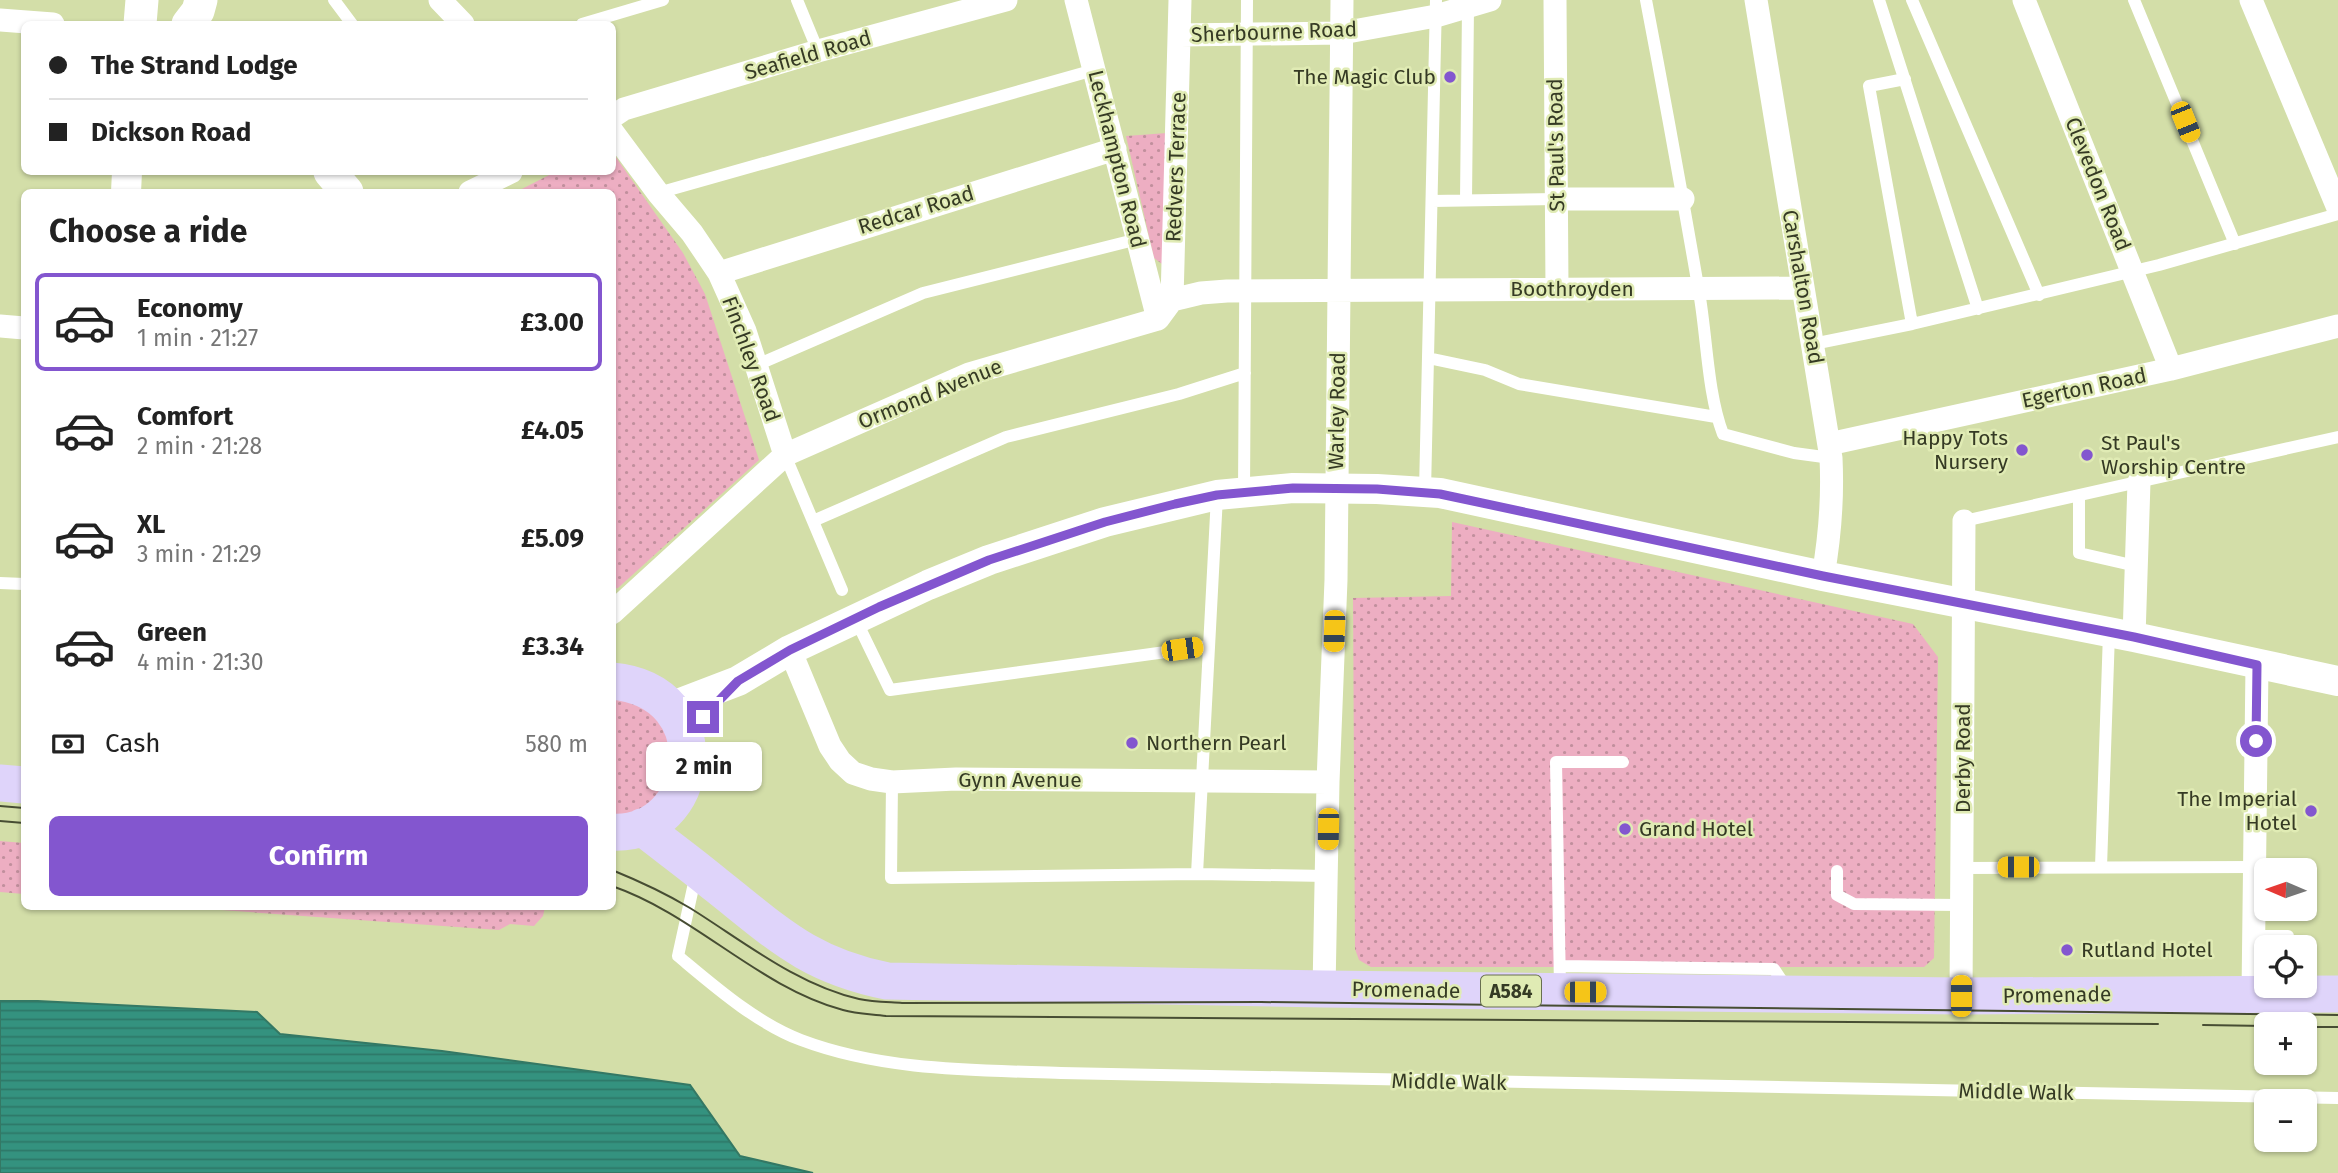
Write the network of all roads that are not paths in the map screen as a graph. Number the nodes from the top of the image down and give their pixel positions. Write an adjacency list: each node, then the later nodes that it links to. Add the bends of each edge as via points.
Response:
1 (142, 0): 24 (main road)
2 (203, 0): 25 (main road); 26 (main road)
3 (334, 0): 27 (lane)
4 (440, 0): 28 (street)
5 (663, 0): 29 (lane)
6 (797, 0): 34 (lane)
7 (1006, 0): 34 (street, Seafield Road)
8 (1076, 0): 35 (street, Leckhampton Road)
9 (1181, 0): 33 (street, Redvers Terrace)
10 (1247, 0): 32 (lane)
11 (1342, 0): 31 (street, Warley Road)
12 (1490, 0): 21 (street, Sherbourne Road)
13 (1555, 0): 47 (street, St Paul's Road)
14 (1646, 0): 48 (lane)
15 (1879, 0): 36 (lane)
16 (1912, 0): 63 (lane)
17 (2024, 0): 55 (street, Clevedon Road)
18 (2134, 0): 54 (lane)
19 (2251, 0): 51 (street)
20 (1759, 1): 57 (street, Carshalton Road)
21 (1468, 7): 22 (street, Sherbourne Road); 49 (lane)
22 (1436, 8): 31 (street, Sherbourne Road); 50 (lane)
23 (0, 20): 30 (street)
24 (140, 21)
25 (190, 21)
26 (215, 21)
27 (350, 21)
28 (460, 21)
29 (592, 21)
30 (21, 22)
31 (1342, 33): 32 (street, Sherbourne Road); 61 (street, Warley Road)
32 (1247, 34): 33 (street, Sherbourne Road); 62 (lane)
33 (1180, 35): 64 (street, Redvers Terrace)
34 (818, 51): 37 (street, Seafield Road)
35 (1094, 70): 39 (street, Leckhampton Road); 46 (lane)
36 (1905, 79): 65 (lane); 67 (lane, via 1870,86)
37 (616, 114)
38 (616, 136): 46 (street, Finchley Road)
39 (1115, 149): 53 (street, Leckhampton Road); 56 (street, Redcar Road)
40 (310, 175): 43 (main road)
41 (333, 175): 44 (main road)
42 (505, 175): 45 (street)
43 (322, 189)
44 (344, 189)
45 (476, 189)
46 (658, 193): 56 (street, Finchley Road)
47 (1557, 199): 48 (street); 49 (lane); 59 (street, St Paul's Road)
48 (1683, 199): 60 (lane)
49 (1466, 200): 50 (lane)
50 (1432, 201): 58 (lane)
51 (2338, 208)
52 (2338, 214): 54 (lane)
53 (1138, 239): 66 (street, Leckhampton Road); 73 (lane, via 923,293)
54 (2235, 244): 55 (lane)
55 (2132, 271): 63 (lane); 74 (street, Clevedon Road)
56 (719, 273): 73 (street, Finchley Road)
57 (1803, 288): 60 (street, Boothroyden); 71 (street, Carshalton Road)
58 (1430, 289): 59 (street, Boothroyden); 61 (street, Boothroyden); 72 (lane)
59 (1557, 289): 60 (street, Boothroyden)
60 (1699, 289): 76 (lane)
61 (1340, 290): 62 (street); 81 (street, Warley Road)
62 (1244, 291): 64 (street); 75 (lane)
63 (2039, 295): 65 (lane)
64 (1171, 300): 66 (street)
65 (1978, 309): 67 (lane)
66 (1158, 319): 79 (street, Ormond Avenue, via 969,374)
67 (1912, 324): 71 (lane)
68 (0, 326): 70 (street)
69 (2338, 326): 74 (street, Egerton Road)
70 (21, 328)
71 (1813, 344): 78 (street, Carshalton Road)
72 (1428, 358): 76 (lane, via 1485,370 1519,384); 82 (lane)
73 (757, 365): 79 (street, Finchley Road)
74 (2171, 369): 78 (street, Egerton Road)
75 (1245, 373): 83 (lane); 86 (lane, via 1006,437)
76 (1716, 417): 78 (lane, via 1723,434 1794,453)
77 (2338, 437): 80 (lane)
78 (1830, 452): 88 (street, Carshalton Road, via 1833,494)
79 (785, 454): 86 (lane); 93 (street, Ormond Avenue)
80 (2139, 482): 84 (lane); 87 (street)
81 (1335, 487): 82 (street); 83 (street); 105 (street, Warley Road)
82 (1425, 491): 88 (street)
83 (1230, 494): 94 (street, via 1048,539); 96 (lane)
84 (2079, 496): 85 (lane); 87 (lane, via 2079,553)
85 (1964, 521): 92 (street, Derby Road)
86 (813, 522): 91 (lane)
87 (2136, 566): 95 (street)
88 (1823, 576): 92 (street)
89 (0, 583): 90 (lane)
90 (21, 584)
91 (842, 590)
92 (1963, 605): 95 (street); 113 (street, Derby Road)
93 (616, 609)
94 (855, 618): 96 (lane, via 890,690); 97 (street)
95 (2122, 635): 98 (street); 111 (lane)
96 (1209, 646): 103 (lane)
97 (790, 650): 101 (street); 104 (street, Gynn Avenue, via 840,761 853,773)
98 (2257, 665): 100 (street); 110 (street)
99 (618, 678): 101 (main road, via 652,692)
100 (2338, 681)
101 (678, 721): 108 (main road, A584, via 689,753)
102 (1623, 762): 121 (lane, via 1556,762)
103 (1201, 780): 104 (street, Gynn Avenue); 105 (street, Gynn Avenue); 115 (lane)
104 (891, 782): 115 (lane, via 891,878)
105 (1328, 782): 116 (street, Warley Road)
106 (0, 783): 107 (main road)
107 (21, 785)
108 (674, 802): 109 (main road, A584, via 660,816); 117 (main road, Promenade / A584)
109 (627, 829): 117 (main road, Promenade / A584)
110 (2255, 858)
111 (2101, 867): 112 (lane); 113 (lane)
112 (2254, 867)
113 (1962, 868): 119 (street, Derby Road)
114 (1837, 871): 119 (lane, via 1837,895 1854,904)
115 (1197, 874): 116 (lane)
116 (1327, 876): 122 (street, Warley Road)
117 (705, 877): 122 (main road, Promenade / A584, via 784,940 817,959 853,974 887,981); 126 (lane, Middle Walk, via 678,956 739,1006 800,1040 872,1060 1061,1073)
118 (2254, 902): 120 (street)
119 (1961, 905): 125 (street, Derby Road)
120 (2253, 936): 123 (street)
121 (1560, 979): 122 (main road, Promenade / A584); 125 (main road, Promenade / A584, via 1790,994)
122 (1324, 989)
123 (2253, 993): 124 (main road, Promenade / A584); 125 (main road, Promenade / A584)
124 (2338, 994)
125 (1961, 996)
126 (2338, 1098)

